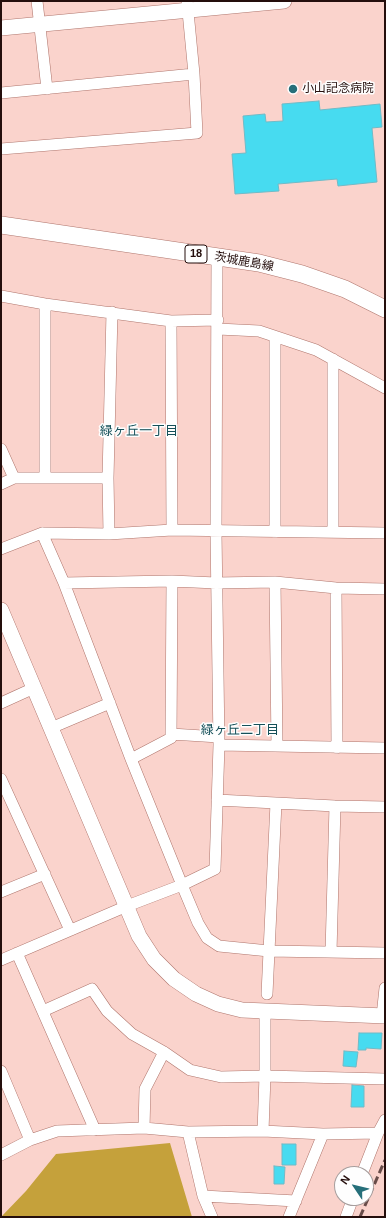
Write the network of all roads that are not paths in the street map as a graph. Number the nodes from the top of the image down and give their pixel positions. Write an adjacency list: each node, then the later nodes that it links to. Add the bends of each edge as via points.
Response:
1 (36, 1): 4 (street)
2 (284, 1): 3 (street)
3 (188, 6): 4 (street); 6 (street)
4 (39, 25): 5 (street); 7 (street)
5 (1, 28)
6 (194, 74): 7 (street); 9 (street, via 197,133)
7 (47, 89): 8 (street)
8 (1, 93)
9 (1, 149)
10 (1, 225): 11 (main road, 茨城鹿島線 / 18)
11 (217, 257): 14 (main road, 茨城鹿島線 / 18, via 259,263 302,274 345,289); 17 (street)
12 (1, 296): 13 (street)
13 (45, 304): 15 (street); 22 (street)
14 (385, 309)
15 (112, 312): 16 (street); 24 (street)
16 (171, 321): 17 (street); 26 (street)
17 (218, 324): 18 (street, via 259,331); 27 (street)
18 (275, 337): 19 (street, via 316,350); 28 (street)
19 (333, 360): 20 (street); 29 (street)
20 (385, 388)
21 (1, 449): 23 (street)
22 (45, 477): 23 (street); 24 (street)
23 (14, 478): 25 (street)
24 (108, 478): 32 (street)
25 (1, 484)
26 (172, 530): 27 (street); 32 (street)
27 (216, 532): 28 (street); 37 (street)
28 (275, 532): 29 (street)
29 (333, 532): 31 (street)
30 (42, 533): 32 (street); 33 (street); 36 (street)
31 (385, 533)
32 (109, 534)
33 (1, 550)
34 (172, 581): 36 (street); 37 (street); 45 (street)
35 (275, 582): 37 (street); 38 (street); 47 (street)
36 (64, 583): 43 (street)
37 (216, 583): 46 (street)
38 (336, 588): 39 (street); 48 (street)
39 (385, 589)
40 (1, 610): 41 (street)
41 (34, 688): 42 (street); 44 (street)
42 (1, 703)
43 (110, 703): 44 (street); 50 (street)
44 (51, 728): 59 (street)
45 (171, 734): 46 (street); 50 (street, via 171,738)
46 (219, 741): 47 (street); 52 (street)
47 (277, 746): 48 (street)
48 (336, 748): 49 (street)
49 (385, 748)
50 (131, 759): 57 (street)
51 (1, 779): 56 (street)
52 (217, 800): 53 (street); 57 (street, via 215,869)
53 (276, 803): 54 (street); 61 (street)
54 (335, 806): 55 (street); 62 (street)
55 (385, 807)
56 (45, 874): 58 (street); 60 (street)
57 (182, 885): 59 (street); 61 (street, via 207,938 219,946)
58 (1, 892)
59 (127, 906): 60 (street); 69 (street, via 139,936 154,959 174,979 196,994 218,1004 242,1010)
60 (70, 930): 63 (street)
61 (269, 951): 62 (street); 67 (street)
62 (331, 952): 64 (street)
63 (17, 953): 65 (street); 68 (street)
64 (385, 953)
65 (1, 960)
66 (385, 988): 70 (street)
67 (267, 994)
68 (42, 1011): 71 (street, via 92,989 107,1011 132,1034); 77 (street)
69 (265, 1011): 70 (street); 73 (street)
70 (383, 1016)
71 (164, 1052): 73 (street, via 190,1070 221,1077); 76 (street, via 145,1089)
72 (1, 1071): 82 (street)
73 (265, 1076): 74 (street); 78 (street)
74 (385, 1079)
75 (385, 1120): 80 (street)
76 (144, 1128): 77 (street); 79 (street)
77 (95, 1130): 82 (street, via 57,1131)
78 (263, 1131): 79 (street); 81 (street)
79 (188, 1132): 85 (street)
80 (378, 1133): 81 (street); 84 (street)
81 (323, 1134): 86 (street)
82 (30, 1140): 83 (street)
83 (1, 1155)
84 (365, 1166)
85 (203, 1196): 86 (street); 88 (street)
86 (296, 1201): 89 (street)
87 (350, 1206): 90 (street)
88 (212, 1217)
89 (289, 1217)
90 (346, 1217)

